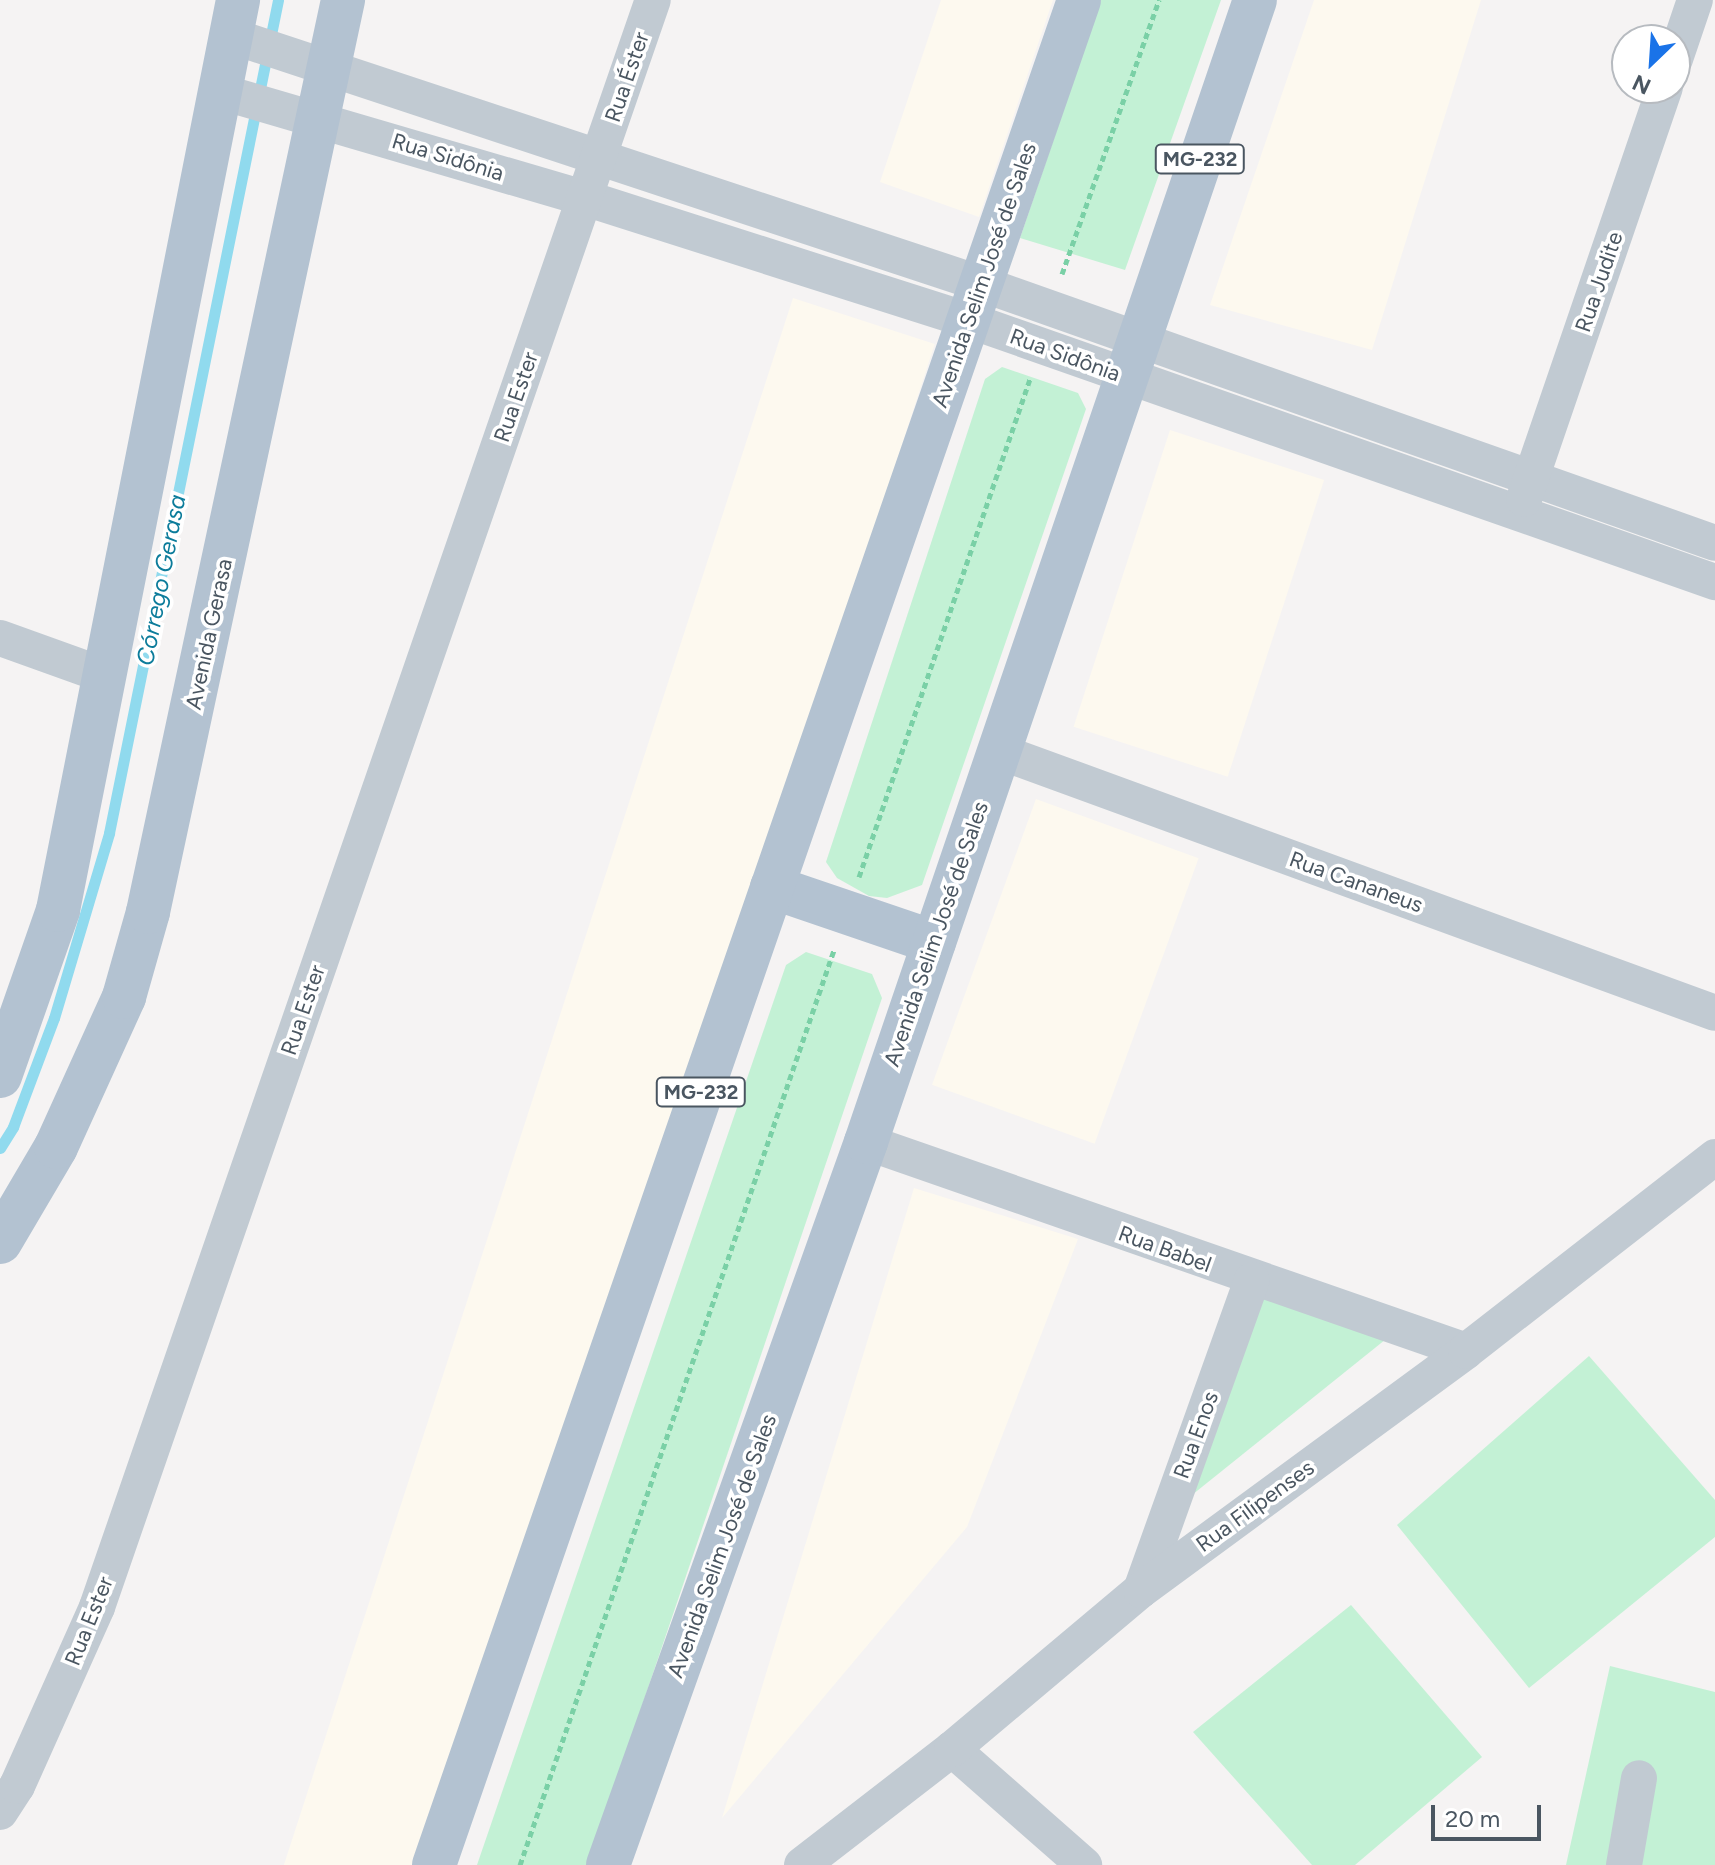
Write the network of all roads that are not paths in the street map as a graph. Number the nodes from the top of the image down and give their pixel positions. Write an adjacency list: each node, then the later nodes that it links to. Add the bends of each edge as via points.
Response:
1 (343, 0): 8 (main road, Avenida Gerasa)
2 (653, 0): 12 (street, Rua Éster)
3 (1079, 0): 14 (main road, Avenida Selim José de Sales / MG-232)
4 (1255, 0): 15 (main road, Avenida Selim José de Sales / MG-232)
5 (1695, 0): 6 (street)
6 (1687, 24)
7 (242, 26): 8 (street, Rua Sidônia); 9 (main road)
8 (316, 62): 11 (main road, Avenida Gerasa); 12 (street, Rua Sidônia)
9 (230, 94): 11 (street, Rua Sidônia); 21 (main road)
10 (1660, 104): 16 (street, Rua Judite)
11 (307, 114): 13 (street, Rua Sidônia); 29 (main road, Avenida Gerasa, via 148,912 124,997 56,1147)
12 (600, 154): 13 (street, Rua Éster); 14 (street, Rua Sidônia)
13 (585, 198): 14 (street, Rua Sidônia); 35 (street, Rua Ester, via 97,1607 17,1786)
14 (975, 302): 15 (street, Rua Sidônia); 23 (main road, Avenida Selim José de Sales / MG-232)
15 (1131, 359): 16 (street, Rua Sidônia); 17 (street, Rua Sidônia); 22 (main road, Avenida Selim José de Sales / MG-232)
16 (1532, 476): 17 (street, Rua Judite); 18 (street, Rua Sidônia)
17 (1520, 511): 19 (street, Rua Sidônia)
18 (1715, 543)
19 (1715, 582)
20 (0, 638): 21 (street)
21 (106, 676): 26 (main road, via 58,910)
22 (998, 751): 24 (main road, Avenida Selim José de Sales / MG-232); 25 (street, Rua Cananeus)
23 (772, 887): 24 (main road); 36 (main road, Avenida Selim José de Sales / MG-232)
24 (934, 942): 27 (main road, Avenida Selim José de Sales / MG-232)
25 (1715, 1013)
26 (1, 1071)
27 (866, 1142): 30 (street, Rua Babel); 37 (main road, Avenida Selim José de Sales / MG-232)
28 (1715, 1157): 31 (street, Rua Filipenses)
29 (0, 1242)
30 (1252, 1280): 31 (street, Rua Babel); 32 (street, Rua Enos)
31 (1466, 1351): 32 (street, Rua Filipenses)
32 (1141, 1590): 33 (street, Rua Filipenses)
33 (952, 1749): 38 (street, Rua Filipenses); 39 (street)
34 (1639, 1778): 40 (street)
35 (0, 1812)
36 (434, 1865)
37 (608, 1865)
38 (802, 1865)
39 (1084, 1865)
40 (1624, 1865)

